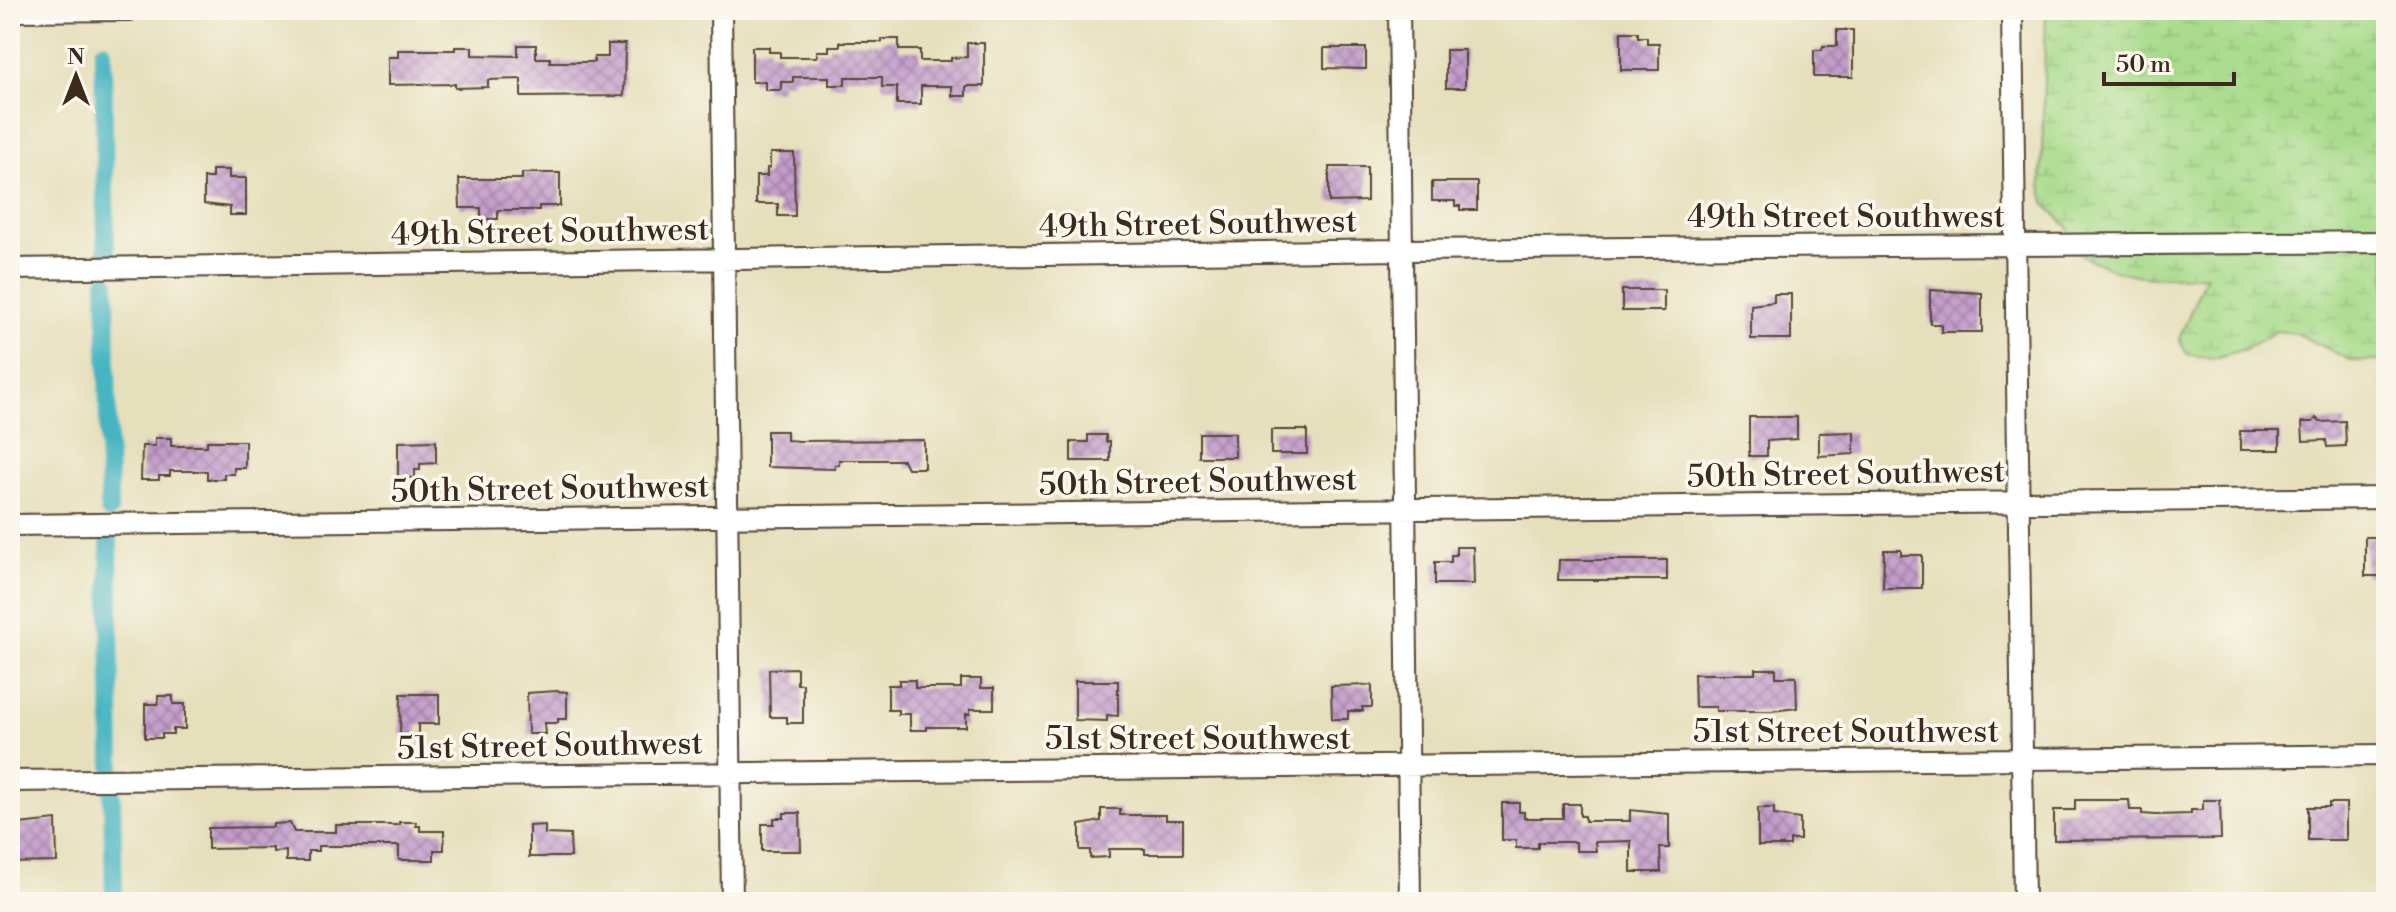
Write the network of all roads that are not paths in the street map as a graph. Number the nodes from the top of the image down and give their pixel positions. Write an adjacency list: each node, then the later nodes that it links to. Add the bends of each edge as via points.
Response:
1 (129, 10): 5 (street)
2 (721, 10): 9 (street)
3 (1399, 10): 8 (street)
4 (2012, 10): 7 (street)
5 (10, 11)
6 (2386, 242): 7 (street, 49th Street Southwest)
7 (2016, 246): 8 (street, 49th Street Southwest); 12 (street)
8 (1401, 250): 9 (street, 49th Street Southwest); 13 (street)
9 (724, 260): 10 (street, 49th Street Southwest); 14 (street)
10 (10, 269)
11 (2386, 498): 12 (street, 50th Street Southwest)
12 (2019, 502): 13 (street, 50th Street Southwest); 17 (street)
13 (1405, 509): 14 (street, 50th Street Southwest); 18 (street)
14 (728, 517): 15 (street, 50th Street Southwest); 19 (street)
15 (10, 525)
16 (2386, 755): 17 (street, 51st Street Southwest)
17 (2022, 760): 18 (street, 51st Street Southwest); 23 (street)
18 (1408, 767): 19 (street, 51st Street Southwest); 22 (street)
19 (730, 773): 20 (street, 51st Street Southwest); 21 (street)
20 (10, 781)
21 (732, 902)
22 (1410, 902)
23 (2024, 902)

